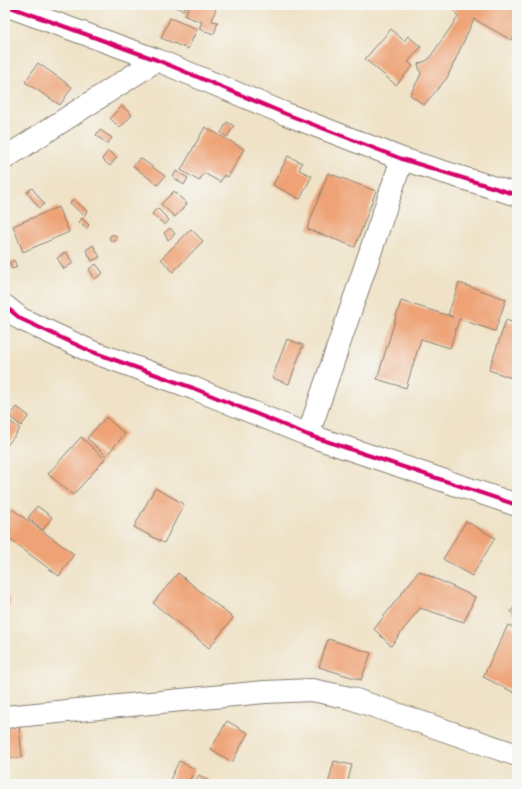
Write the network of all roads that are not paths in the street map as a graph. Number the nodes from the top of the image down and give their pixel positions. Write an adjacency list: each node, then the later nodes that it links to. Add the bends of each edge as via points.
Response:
1 (5, 5): 2 (street)
2 (157, 60): 3 (street); 4 (street)
3 (5, 158)
4 (402, 159): 5 (street); 7 (street)
5 (517, 195)
6 (5, 306): 7 (street, via 21,319 90,351 193,388)
7 (308, 435): 8 (street)
8 (517, 505)
9 (5, 717): 10 (street, via 264,692 312,690 350,698)
10 (517, 755)

